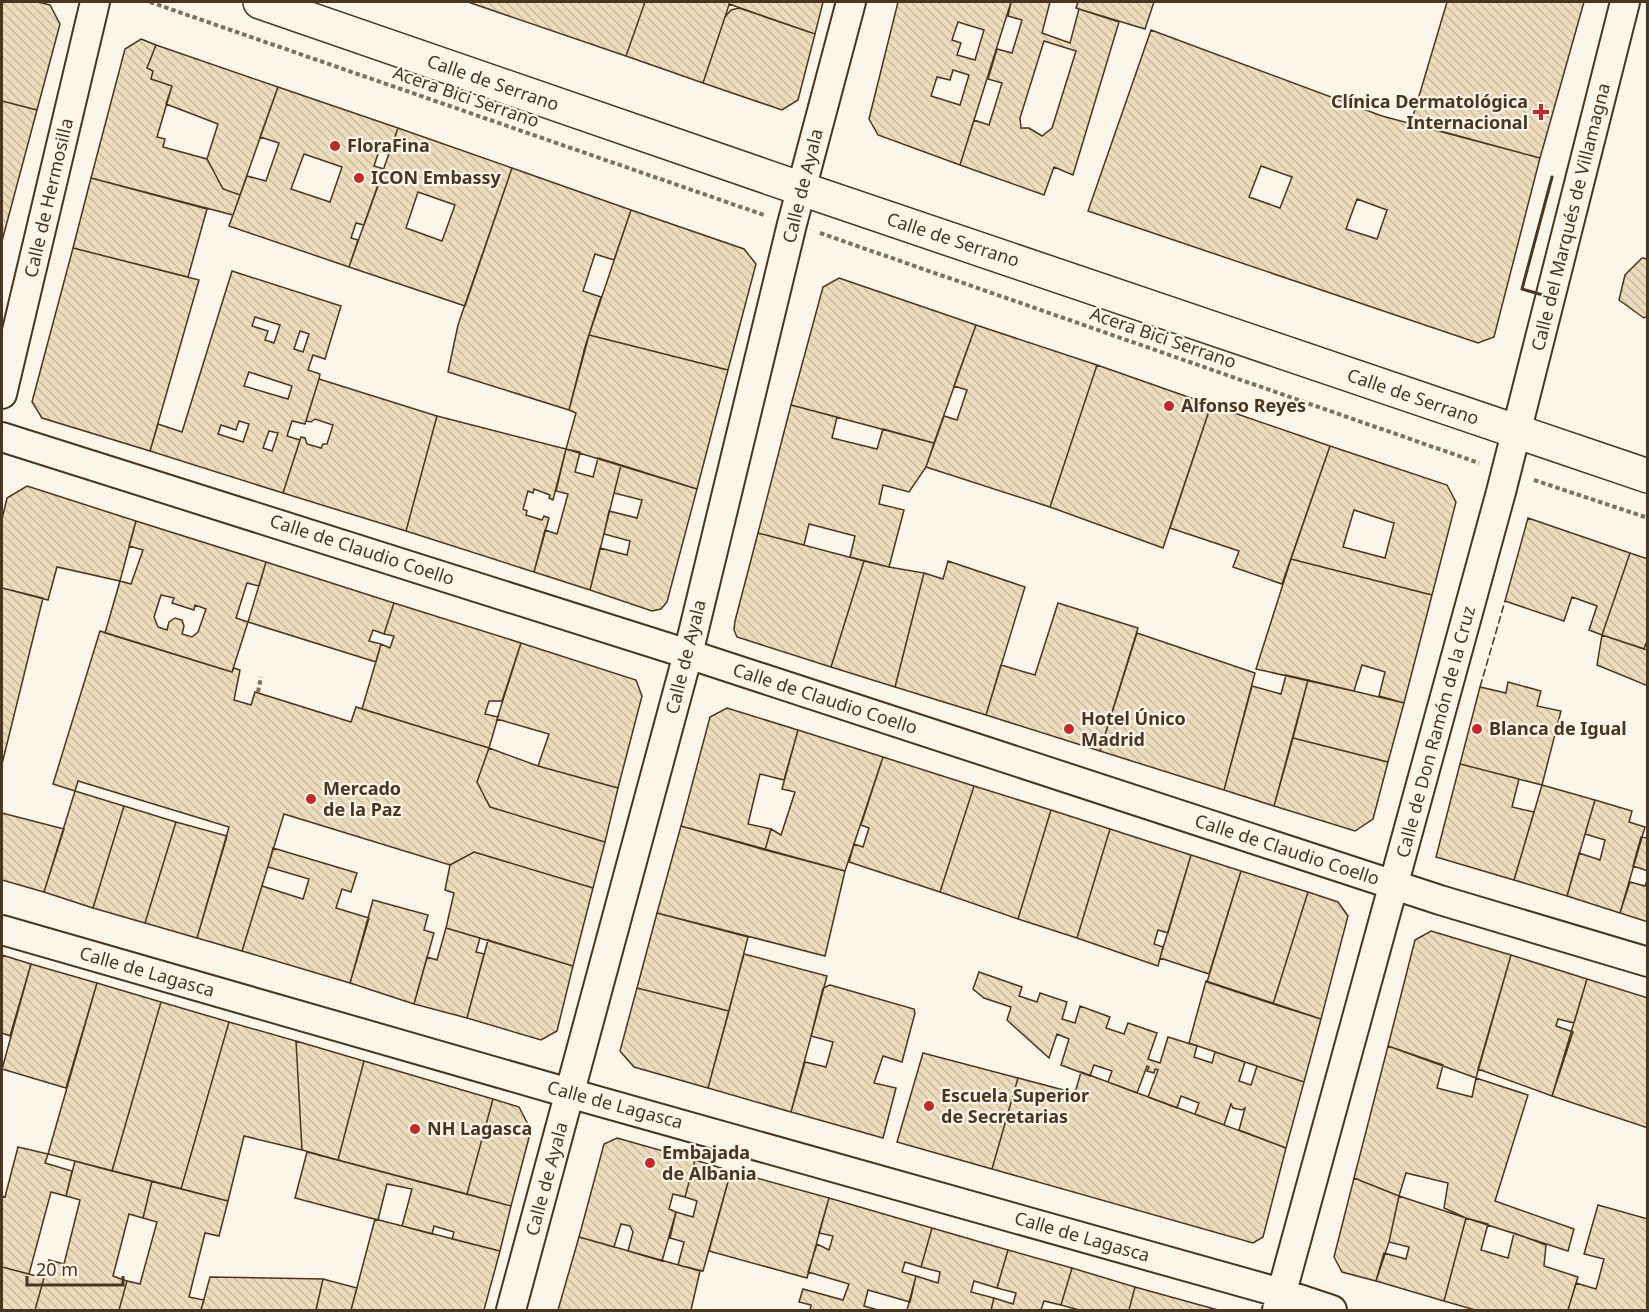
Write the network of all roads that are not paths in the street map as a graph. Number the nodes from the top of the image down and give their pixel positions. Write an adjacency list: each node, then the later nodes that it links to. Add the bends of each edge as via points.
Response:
1 (95, 2): 6 (street, Calle de Hermosilla)
2 (260, 2): 5 (main road, Calle de Serrano)
3 (851, 2): 5 (street, Calle de Ayala)
4 (1625, 2): 7 (street, Calle del Marqués de Villamagna)
5 (802, 189): 7 (main road, Calle de Serrano); 10 (street, Calle de Ayala)
6 (2, 394)
7 (1517, 432): 9 (main road, Calle de Serrano); 11 (street, Calle de Don Ramón de la Cruz)
8 (2, 437): 10 (street, Calle de Claudio Coello)
9 (1647, 476)
10 (688, 654): 11 (street, Calle de Claudio Coello); 14 (street, Calle de Ayala)
11 (1394, 885): 13 (street, Calle de Claudio Coello); 15 (street, Calle de Don Ramón de la Cruz)
12 (2, 930): 14 (street, Calle de Lagasca)
13 (1647, 962)
14 (569, 1093): 15 (street, Calle de Lagasca); 16 (street, Calle de Ayala)
15 (1279, 1302): 17 (street, Calle de Lagasca)
16 (511, 1311)
17 (1332, 1311)

